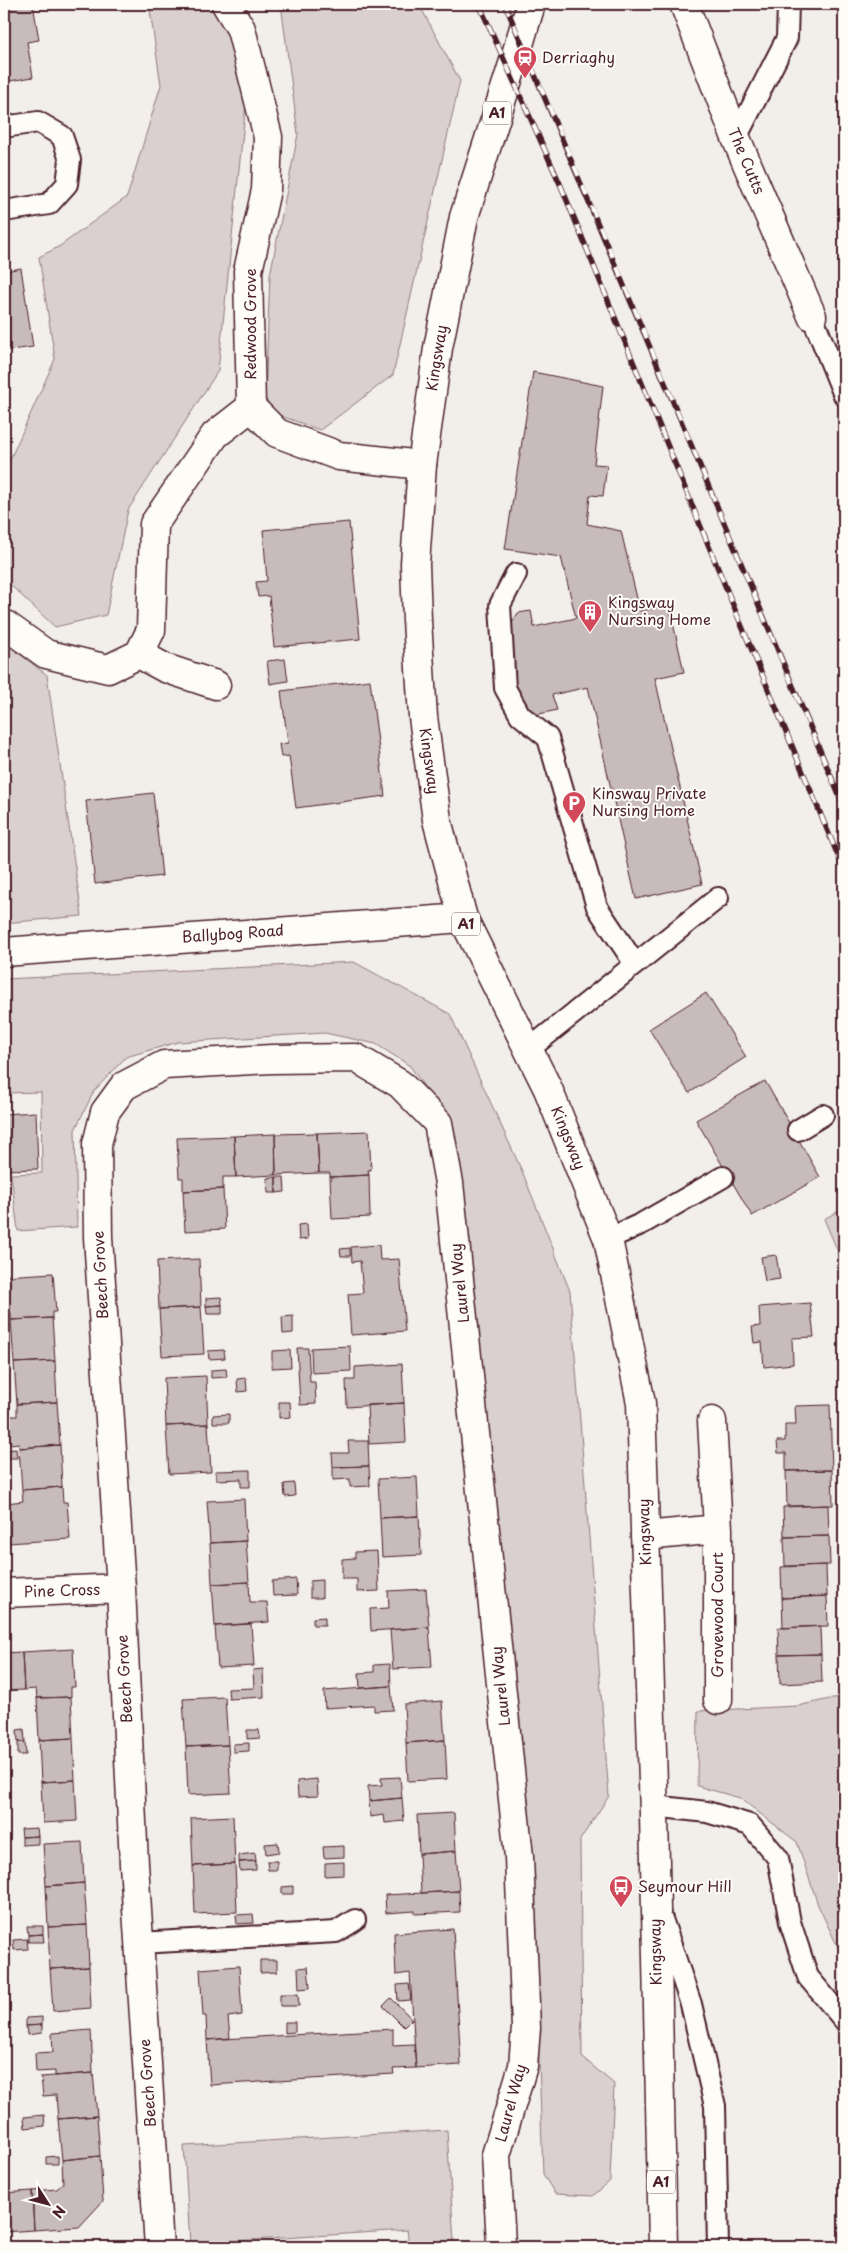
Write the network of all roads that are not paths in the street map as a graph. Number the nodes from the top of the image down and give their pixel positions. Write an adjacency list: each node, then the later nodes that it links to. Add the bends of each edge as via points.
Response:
1 (226, 4): 10 (street, Redwood Grove, via 241,29 268,137 266,190 248,271)
2 (530, 4): 11 (street, Kingsway / A1, via 464,217 438,348)
3 (684, 4): 6 (street, The Cutts)
4 (788, 4): 6 (lane, via 788,38)
5 (4, 127): 7 (lane, via 38,122 62,136 70,160 67,184 49,204)
6 (736, 138): 8 (street, The Cutts)
7 (4, 211)
8 (812, 316): 9 (lane)
9 (844, 396)
10 (251, 407): 11 (street, via 278,433 340,456); 14 (street, via 215,435 154,524 151,630)
11 (422, 465): 17 (street, Kingsway / A1, via 415,564 423,717 437,820)
12 (516, 574): 19 (lane, via 500,605 505,688 520,715 548,738 596,907)
13 (4, 624): 14 (street, via 46,654 108,669)
14 (139, 654): 15 (street, via 165,668)
15 (216, 685)
16 (718, 898): 19 (lane)
17 (463, 918): 18 (street, Ballybog Road); 20 (street, Kingsway / A1)
18 (4, 952)
19 (635, 964): 20 (lane)
20 (528, 1050): 25 (street, Kingsway / A1, via 548,1089)
21 (823, 1115): 23 (lane)
22 (438, 1123): 29 (street, Beech Grove, via 400,1084 356,1058 164,1065 124,1086 105,1112 97,1144 98,1237); 38 (street, Laurel Way, via 449,1183 519,1857 526,2028 523,2066 496,2155)
23 (798, 1130)
24 (723, 1177): 25 (lane, via 643,1223)
25 (608, 1239): 28 (street, Kingsway / A1, via 642,1403)
26 (712, 1421): 27 (street, Grovewood Court)
27 (718, 1529): 28 (street, Grovewood Court); 31 (street, Grovewood Court)
28 (646, 1536): 32 (street, Kingsway / A1)
29 (121, 1588): 30 (street, Pine Cross); 35 (street, Beech Grove)
30 (4, 1593)
31 (718, 1700)
32 (653, 1806): 33 (street, Kingsway / A1); 36 (lane, via 707,1812 750,1825 778,1858 790,1922 808,1977)
33 (654, 1898): 40 (street, Kingsway / A1); 41 (lane, via 691,2004 715,2106)
34 (355, 1920): 35 (lane, via 336,1932)
35 (139, 1943): 37 (street, Beech Grove)
36 (844, 2020)
37 (159, 2247)
38 (503, 2247)
39 (649, 2247): 40 (street)
40 (663, 2247)
41 (718, 2247)

